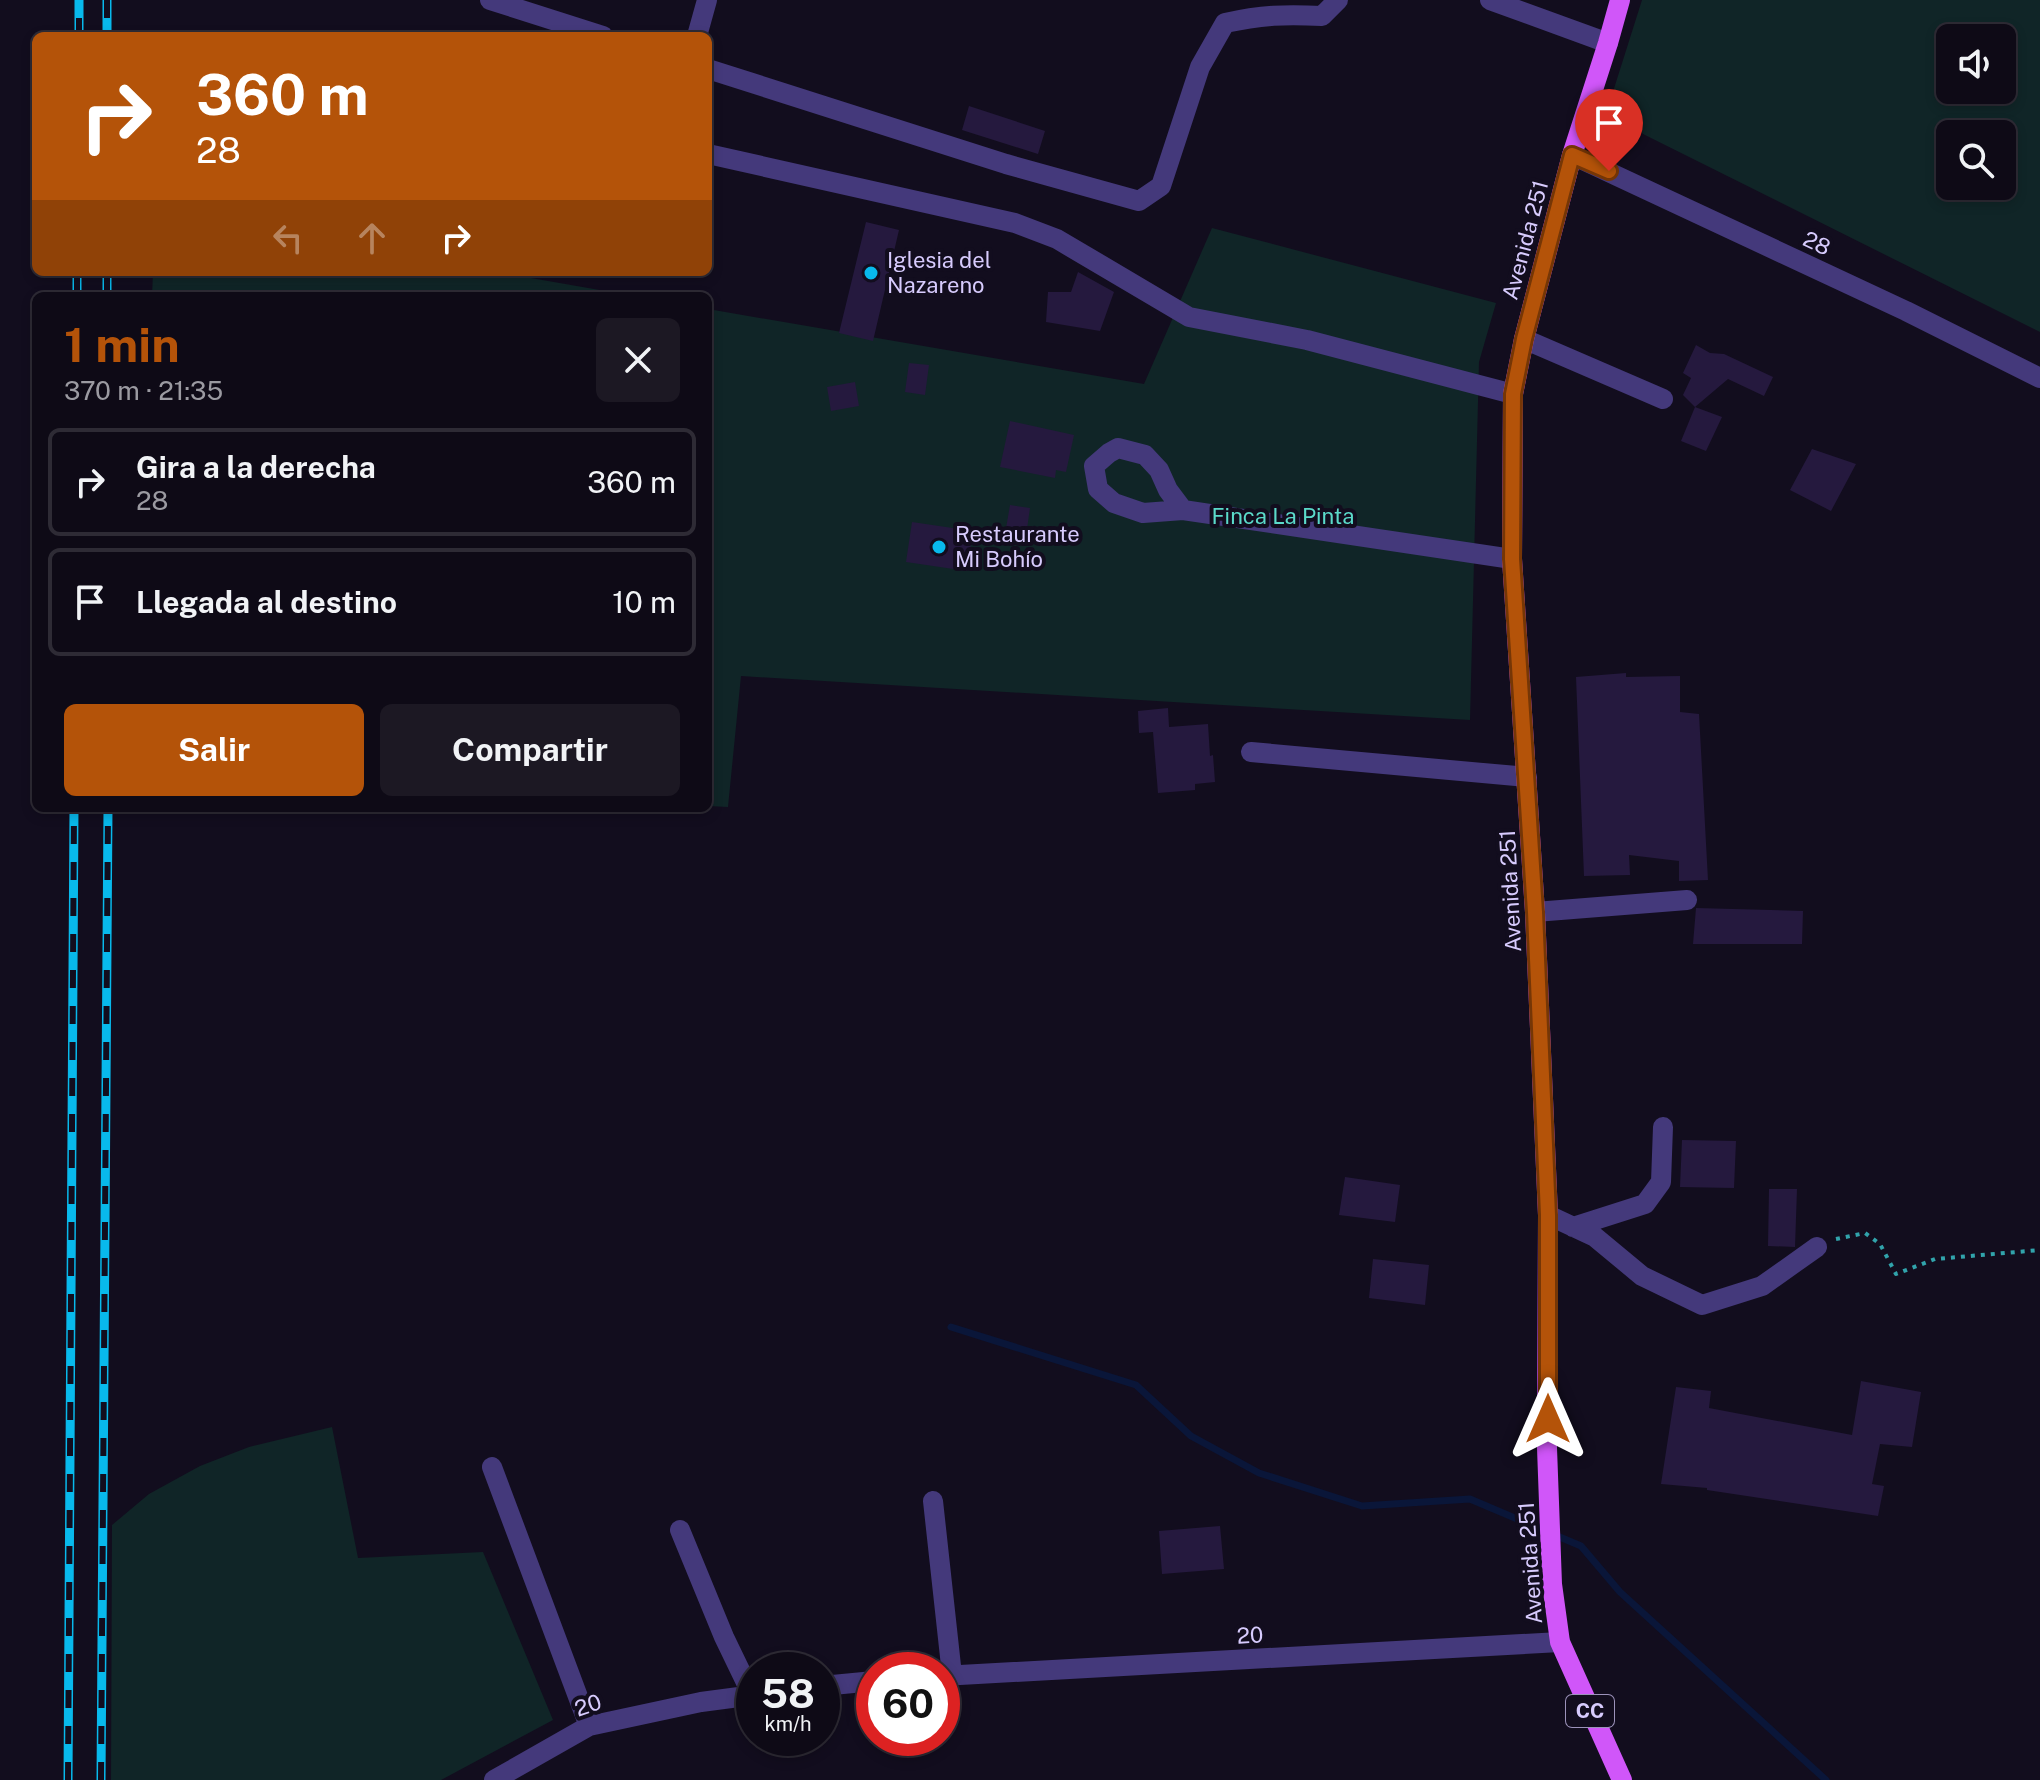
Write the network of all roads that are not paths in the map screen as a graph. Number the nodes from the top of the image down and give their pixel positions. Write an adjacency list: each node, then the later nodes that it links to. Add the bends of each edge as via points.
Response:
1 (490, 0): 6 (street)
2 (707, 0): 7 (street)
3 (1338, 0): 9 (street, via 1322,16 1282,14 1225,23 1200,67 1161,186 1139,201)
4 (1490, 0): 8 (street)
5 (1620, 0): 8 (main road, Avenida 251 / CC)
6 (590, 32)
7 (698, 32)
8 (1608, 43): 11 (main road, Avenida 251 / CC)
9 (712, 70)
10 (712, 155): 14 (street, via 1015,223 1057,239 1189,317 1307,340)
11 (1572, 155): 12 (main road, Avenida 251 / CC); 13 (street, 28)
12 (1524, 339): 14 (main road, Avenida 251 / CC); 15 (street)
13 (2040, 378)
14 (1513, 394): 17 (main road, Avenida 251 / CC)
15 (1663, 399)
16 (1183, 510): 17 (street)
17 (1512, 559): 19 (main road, Avenida 251 / CC)
18 (1251, 752): 19 (street)
19 (1527, 777): 21 (main road, Avenida 251 / CC)
20 (1687, 900): 21 (street)
21 (1535, 912): 23 (main road, Avenida 251 / CC)
22 (1663, 1127): 24 (street, via 1661,1182 1645,1204)
23 (1548, 1215): 24 (street); 29 (main road, Avenida 251 / CC, via 1547,1448 1552,1584)
24 (1573, 1227): 25 (street, via 1595,1237 1642,1276 1702,1305 1762,1286)
25 (1817, 1247)
26 (492, 1467): 34 (street)
27 (933, 1501): 30 (street)
28 (680, 1530): 31 (street)
29 (1560, 1642): 32 (street, 20); 36 (main road, Avenida 251 / CC)
30 (945, 1652)
31 (736, 1661)
32 (960, 1674)
33 (736, 1697): 34 (street, 20)
34 (589, 1726): 35 (street, 20)
35 (494, 1780)
36 (1622, 1780)

